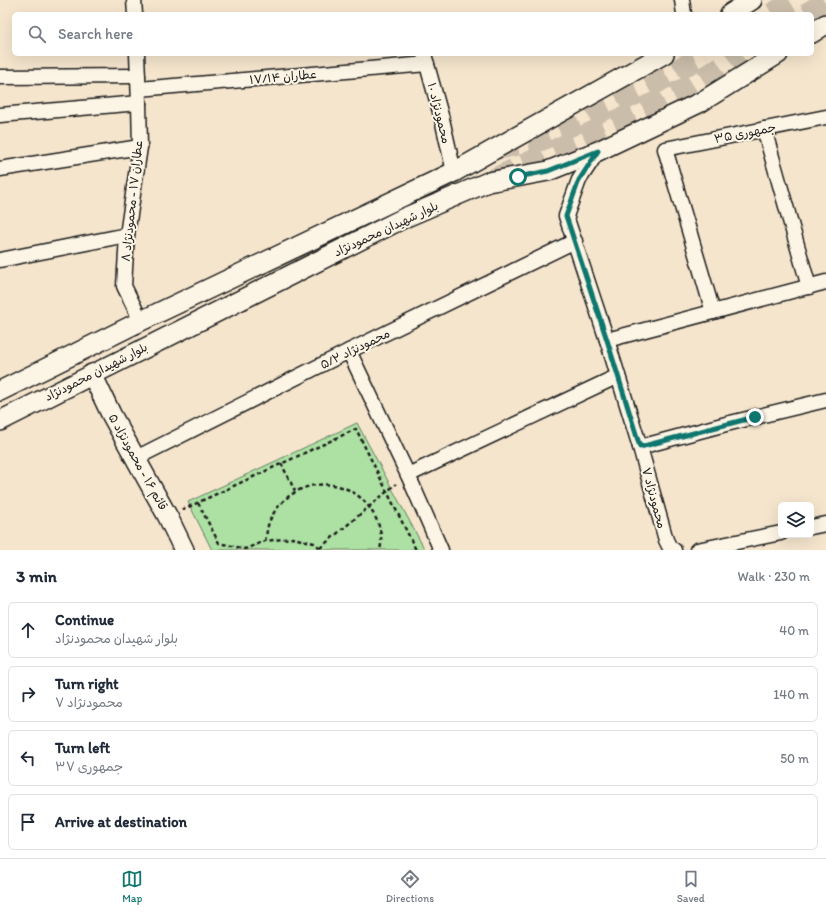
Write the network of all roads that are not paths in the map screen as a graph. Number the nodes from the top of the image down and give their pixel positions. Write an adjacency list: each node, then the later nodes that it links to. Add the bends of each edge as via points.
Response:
1 (134, 0): 4 (street)
2 (682, 0): 5 (street)
3 (752, 0): 6 (main road)
4 (135, 12)
5 (684, 12)
6 (733, 12)
7 (826, 24): 8 (main road)
8 (814, 31)
9 (137, 56): 14 (street, عطاران ۱۷ - محمودنژاد ۸)
10 (660, 56): 22 (main road, بلوار شهیدان محمودنژاد)
11 (775, 56): 20 (main road, بلوار شهیدان محمودنژاد, via 701,102)
12 (425, 59): 14 (street, عطاران ۱۷/۱۴); 22 (street, محمودنژاد ۱۰)
13 (0, 77): 14 (street, عطاران ۱۷/۱۴)
14 (138, 83): 15 (street, عطاران ۱۷ - محمودنژاد ۸)
15 (139, 103): 16 (street); 19 (street, عطاران ۱۷ - محمودنژاد ۸)
16 (0, 115)
17 (823, 121): 18 (street, جمهوری ۳۵)
18 (764, 129): 27 (street); 28 (street, جمهوری ۳۵, via 665,148)
19 (140, 147): 21 (street); 23 (street, عطاران ۱۷ - محمودنژاد ۸)
20 (598, 151): 24 (street, محمودنژاد ۷, via 579,180 566,216); 32 (main road, بلوار شهیدان محمودنژاد, via 548,171 488,182 404,218)
21 (0, 169)
22 (454, 172): 29 (main road, بلوار شهیدان محمودنژاد)
23 (127, 235): 25 (street); 29 (street, عطاران ۱۷ - محمودنژاد ۸, via 124,286)
24 (575, 241): 30 (street, محمودنژاد ۷); 31 (street, محمودنژاد ۵/۲)
25 (0, 260)
26 (826, 282): 27 (street)
27 (809, 287): 28 (street)
28 (713, 312): 30 (street)
29 (141, 321): 34 (main road, بلوار شهیدان محمودنژاد)
30 (607, 340): 33 (street, محمودنژاد ۷)
31 (349, 351): 38 (street, محمودنژاد ۵/۲); 39 (street)
32 (92, 374): 36 (main road, بلوار شهیدان محمودنژاد); 38 (main road, قائم ۱۶ - محمودنژاد ۵)
33 (618, 376): 37 (street, محمودنژاد ۷); 39 (street)
34 (0, 391)
35 (826, 400): 37 (street)
36 (0, 421)
37 (640, 447): 45 (street, محمودنژاد ۷, via 666,540)
38 (136, 458): 43 (main road, قائم ۱۶ - محمودنژاد ۵)
39 (408, 475): 44 (street)
40 (826, 524): 41 (street)
41 (814, 526)
42 (778, 534): 46 (street)
43 (184, 550)
44 (440, 550)
45 (674, 550)
46 (697, 550)

